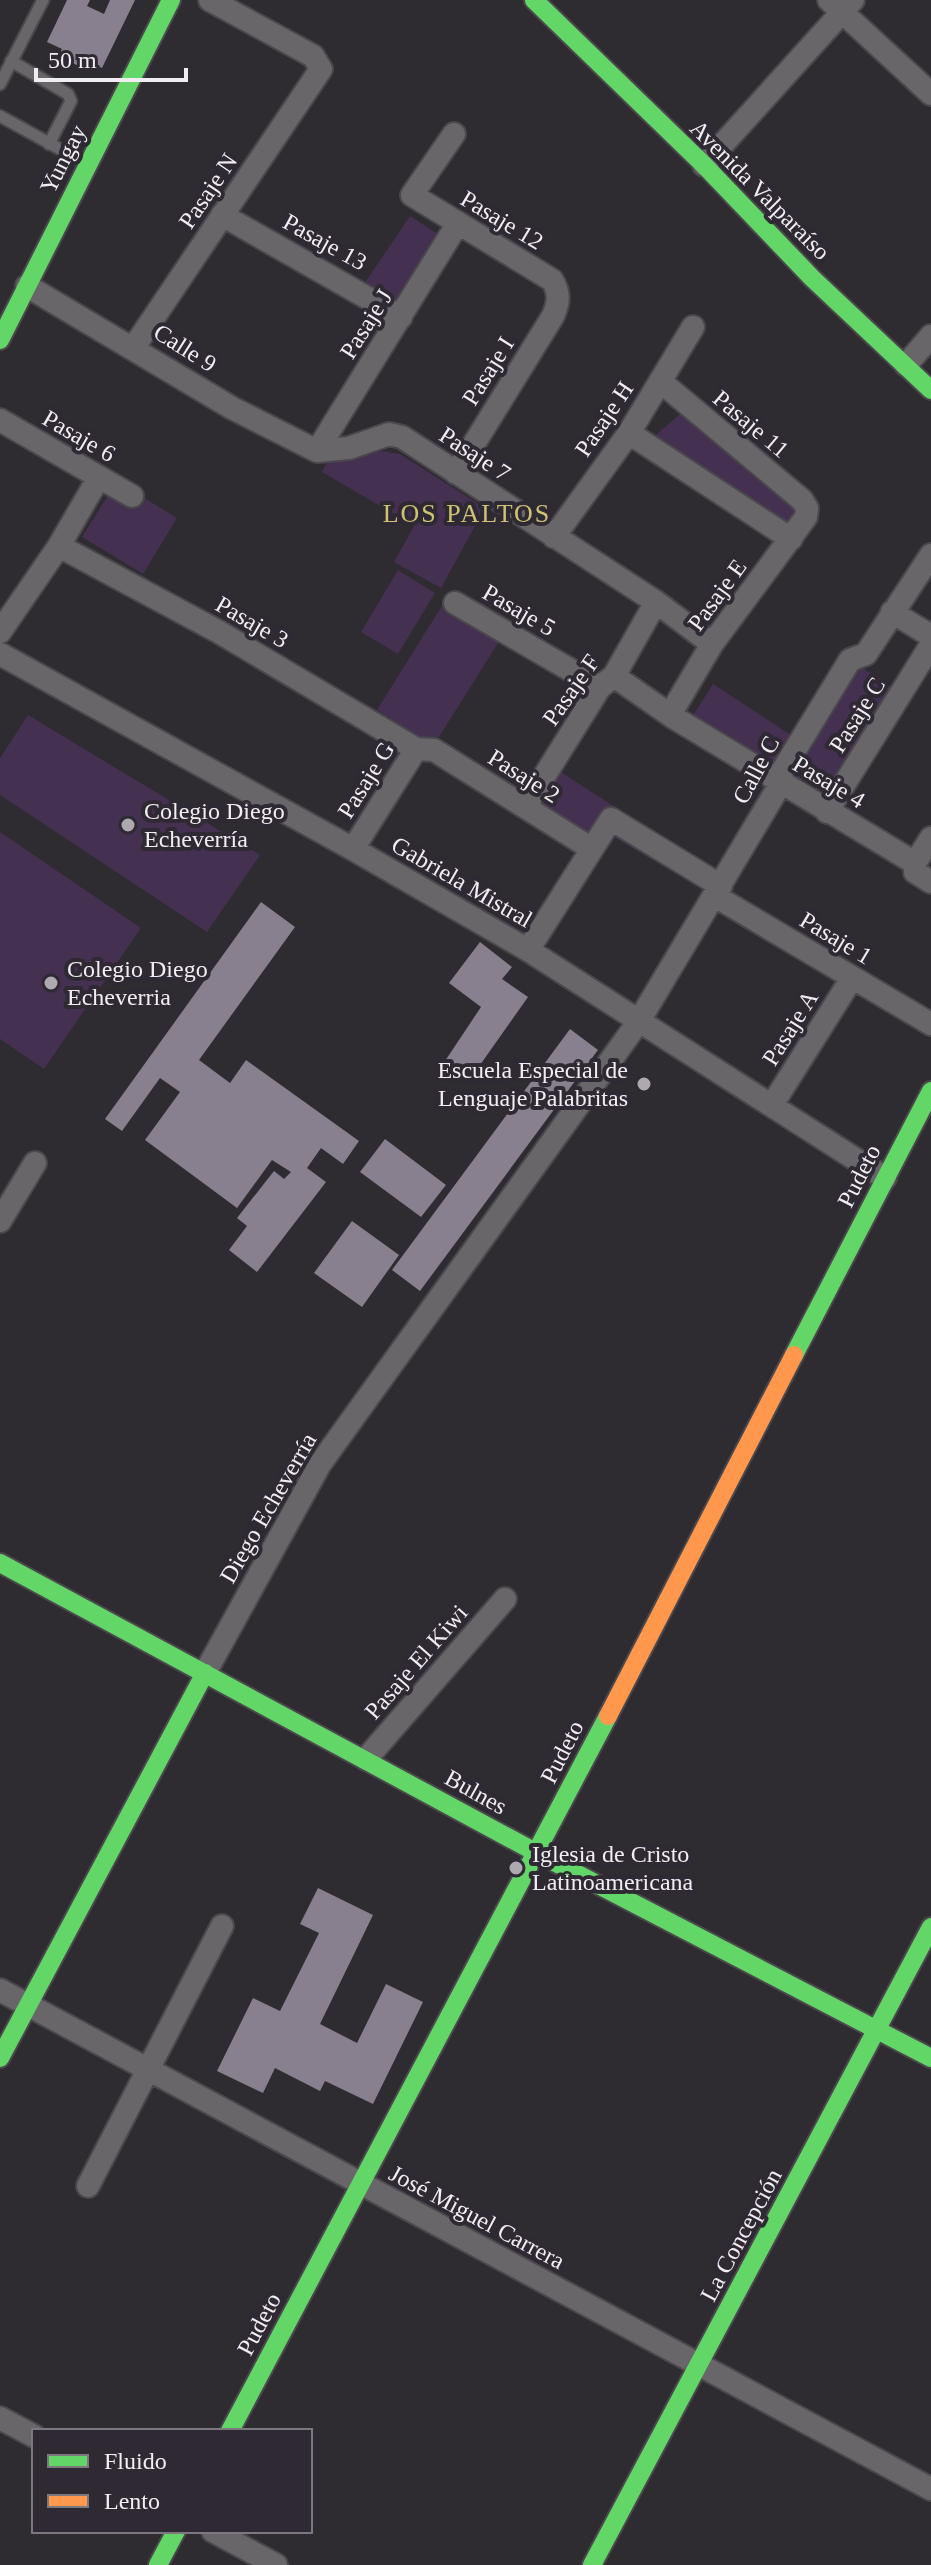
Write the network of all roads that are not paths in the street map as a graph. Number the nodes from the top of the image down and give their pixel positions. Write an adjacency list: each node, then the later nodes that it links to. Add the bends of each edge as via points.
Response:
1 (43, 0): 8 (lane)
2 (171, 0): 14 (main road, Yungay)
3 (210, 0): 16 (street, Pasaje N, via 313,56 320,73)
4 (517, 0): 7 (main road, Avenida Valparaíso)
5 (534, 0): 7 (main road, Avenida Valparaíso)
6 (842, 4): 10 (street); 15 (street)
7 (557, 24): 15 (main road, Avenida Valparaíso)
8 (11, 61): 9 (lane); 13 (lane, via 68,94 71,101)
9 (0, 84)
10 (931, 94)
11 (0, 116): 13 (lane)
12 (454, 134): 17 (street, Pasaje 12, via 412,195)
13 (49, 144): 14 (lane)
14 (87, 165): 18 (main road, Yungay)
15 (704, 165): 25 (main road, Avenida Valparaíso, via 812,278)
16 (222, 215): 20 (street, Pasaje 13); 24 (street, Pasaje N)
17 (458, 223): 19 (street, Pasaje 12, via 552,280); 20 (street, Pasaje J)
18 (27, 286): 23 (main road, Yungay); 24 (street, Calle 9)
19 (559, 294): 31 (street, Pasaje I, via 553,316)
20 (401, 317): 30 (street, Pasaje J)
21 (693, 327): 26 (street, Pasaje H)
22 (931, 336): 25 (street)
23 (0, 340)
24 (134, 347): 30 (street, Calle 9, via 232,408)
25 (906, 365): 27 (main road, Avenida Valparaíso)
26 (660, 381): 29 (street, Pasaje H); 34 (street, Pasaje 11)
27 (931, 390)
28 (0, 420): 32 (street, Pasaje 6)
29 (629, 433): 35 (street, Pasaje H); 36 (street)
30 (317, 451): 31 (street, Pasaje 7, via 349,448 389,434)
31 (456, 473): 35 (street, Pasaje 7)
32 (99, 477): 33 (street, Pasaje 6); 37 (street)
33 (132, 496)
34 (807, 508): 36 (street, Pasaje E)
35 (554, 537): 39 (street, Pasaje 7)
36 (791, 539): 44 (street, Pasaje E)
37 (59, 546): 42 (street); 49 (street, Pasaje 3)
38 (931, 555): 41 (street, Calle C)
39 (656, 602): 44 (street, Pasaje 7); 47 (street, Pasaje F)
40 (455, 603): 47 (street, Pasaje 5)
41 (892, 612): 43 (street); 50 (street, Calle C, via 866,654 850,660 781,773)
42 (0, 632)
43 (931, 636)
44 (712, 644): 48 (street, Pasaje E)
45 (931, 645): 52 (street, Pasaje C)
46 (0, 654): 54 (street, Gabriela Mistral)
47 (607, 682): 48 (street, Pasaje 4); 51 (street, Pasaje F)
48 (673, 717): 50 (street, Pasaje 4)
49 (422, 748): 51 (street, Pasaje 2); 54 (street, Pasaje G)
50 (781, 783): 52 (street, Pasaje 4); 58 (street, Calle C)
51 (525, 807): 55 (street, Pasaje 2)
52 (827, 812): 56 (street, Pasaje 4)
53 (931, 838): 56 (street)
54 (353, 849): 59 (street, Gabriela Mistral)
55 (592, 849): 58 (street, Pasaje 1, via 611,819); 59 (street)
56 (915, 863): 57 (street, Pasaje 4, via 915,872)
57 (931, 882)
58 (718, 891): 60 (street, Pasaje 1); 61 (street, Calle C)
59 (528, 950): 61 (street, Gabriela Mistral)
60 (852, 978): 62 (street, Pasaje 1); 64 (street, Pasaje A)
61 (639, 1021): 64 (street, Gabriela Mistral); 71 (street, Diego Echeverría, via 320,1464)
62 (929, 1023)
63 (931, 1091): 65 (main road, Pudeto)
64 (772, 1105): 67 (street, Gabriela Mistral)
65 (923, 1123): 67 (main road, Pudeto)
66 (35, 1163): 68 (street)
67 (885, 1178): 73 (main road, Pudeto)
68 (2, 1214)
69 (0, 1563): 71 (main road, Bulnes)
70 (505, 1599): 72 (street, Pasaje El Kiwi)
71 (205, 1673): 72 (main road, Bulnes); 77 (main road, Diego Echeverría)
72 (366, 1759): 73 (main road, Bulnes)
73 (537, 1853): 78 (main road, Bulnes); 82 (main road, Pudeto)
74 (222, 1926): 81 (street)
75 (931, 1927): 78 (main road, La Concepción)
76 (0, 1990): 77 (street, José Miguel Carrera)
77 (28, 2004): 79 (main road, Diego Echeverría); 81 (street, José Miguel Carrera)
78 (877, 2029): 80 (main road, Bulnes); 84 (main road, La Concepción)
79 (0, 2058)
80 (931, 2058)
81 (149, 2071): 82 (street, José Miguel Carrera); 83 (street)
82 (361, 2185): 84 (street, José Miguel Carrera); 86 (main road, Pudeto)
83 (88, 2186)
84 (700, 2364): 88 (street, José Miguel Carrera); 93 (main road, La Concepción)
85 (0, 2418): 87 (street)
86 (231, 2429)
87 (32, 2435)
88 (931, 2489)
89 (175, 2533): 91 (main road)
90 (217, 2533): 92 (street)
91 (158, 2565)
92 (276, 2565)
93 (592, 2565)

